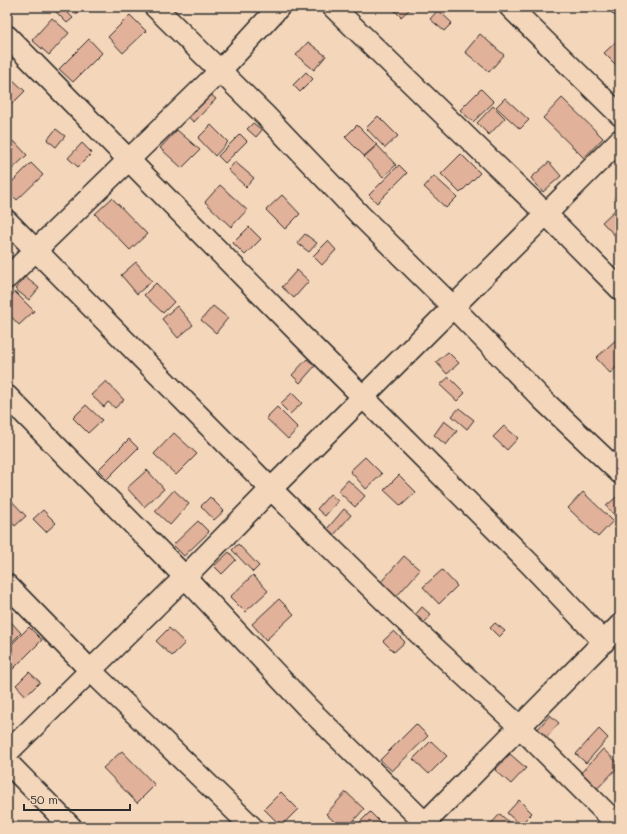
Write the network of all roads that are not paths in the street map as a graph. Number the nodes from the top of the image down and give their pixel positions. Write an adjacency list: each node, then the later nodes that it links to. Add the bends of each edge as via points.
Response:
1 (155, 7): 6 (street)
2 (279, 7): 6 (street)
3 (333, 7): 10 (street)
4 (510, 7): 7 (street)
5 (7, 36): 9 (street)
6 (220, 71): 9 (street); 15 (street)
7 (620, 116)
8 (620, 140): 10 (street)
9 (129, 160): 12 (street); 17 (street)
10 (546, 214): 14 (street); 15 (street)
11 (7, 221): 12 (street)
12 (36, 250): 13 (street); 19 (street)
13 (7, 278)
14 (620, 289)
15 (453, 307): 17 (street); 18 (street, via 542,400)
16 (7, 396): 20 (street)
17 (364, 396): 19 (street); 23 (street)
18 (620, 473)
19 (271, 489): 20 (street); 25 (street, via 399,615)
20 (185, 577): 24 (street); 28 (street, via 307,708)
21 (7, 585): 24 (street)
22 (620, 625): 23 (street)
23 (604, 642): 25 (street)
24 (90, 670): 26 (street); 30 (street)
25 (520, 728): 28 (street); 31 (street)
26 (7, 753)
27 (7, 762): 29 (street)
28 (425, 826)
29 (71, 827)
30 (252, 827)
31 (620, 827)

